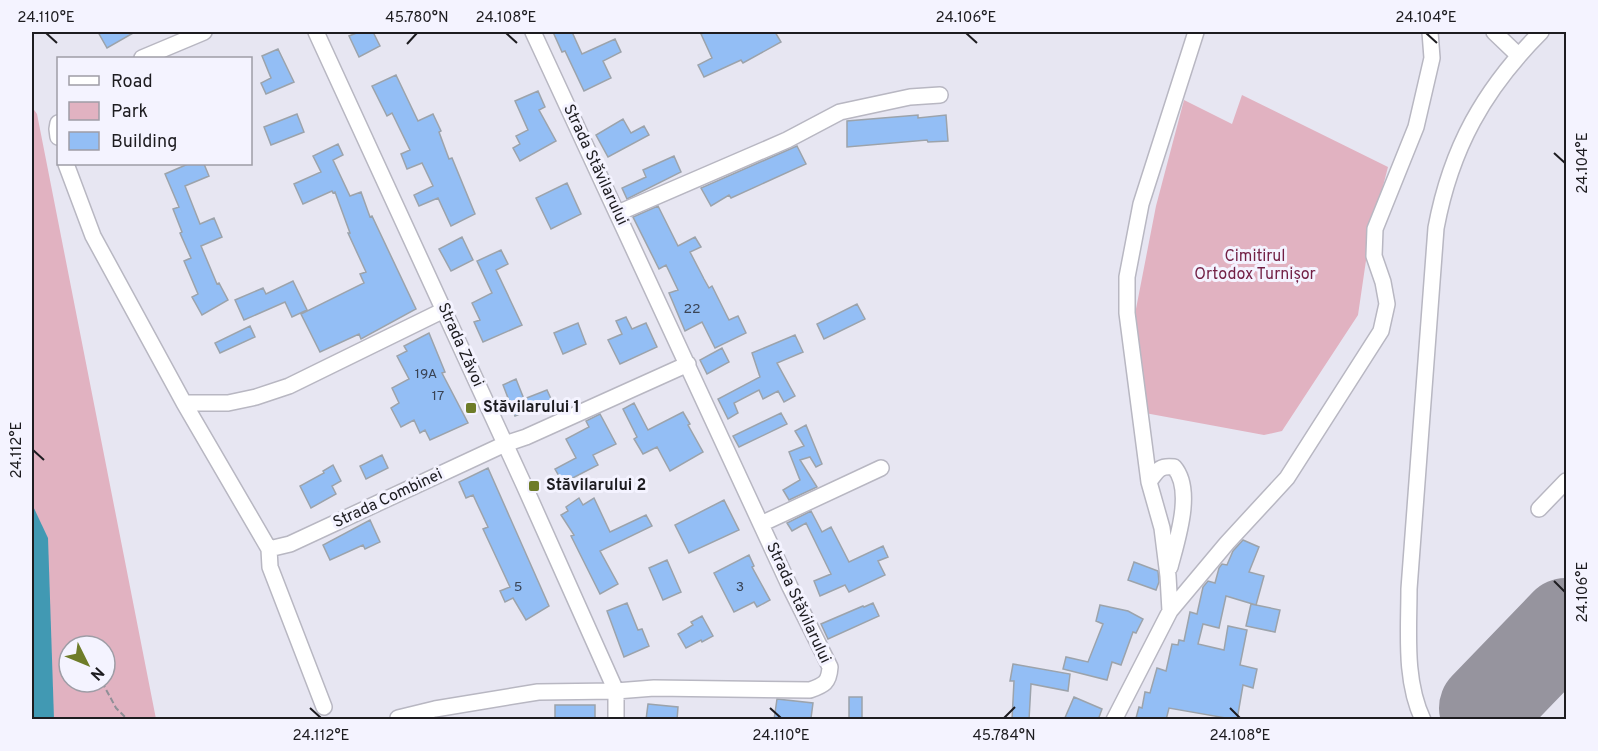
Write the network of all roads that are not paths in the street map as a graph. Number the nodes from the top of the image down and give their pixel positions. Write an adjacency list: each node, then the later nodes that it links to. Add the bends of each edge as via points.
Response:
1 (204, 32): 9 (street)
2 (316, 32): 13 (street, Strada Zăvoi)
3 (533, 32): 12 (street, Strada Stăvilarului)
4 (1196, 32): 19 (street, via 1141,204 1127,277 1127,313)
5 (1430, 32): 24 (street, via 1432,58 1416,127 1376,229 1374,256 1387,304 1381,331 1287,478)
6 (1494, 32): 8 (street)
7 (1541, 32): 8 (street)
8 (1518, 55): 30 (street, via 1462,139 1441,198 1436,228 1409,589 1411,682)
9 (144, 57)
10 (940, 95): 12 (street, via 910,97 840,112 787,140)
11 (66, 165): 15 (street, via 93,236)
12 (618, 213): 14 (street, Strada Stăvilarului)
13 (444, 310): 15 (street, via 288,386 228,403); 16 (street, Strada Zăvoi)
14 (688, 364): 16 (street); 21 (street, Strada Stăvilarului)
15 (184, 403): 22 (street)
16 (505, 444): 22 (street, Strada Combinei, via 290,544); 25 (street, Strada Zăvoi)
17 (881, 468): 21 (street)
18 (1566, 481): 20 (street)
19 (1149, 482): 23 (street, via 1162,528); 23 (street, via 1165,466 1174,466 1181,474 1184,493)
20 (1539, 509)
21 (761, 524): 25 (street, Strada Stăvilarului, via 830,667 823,685 810,690)
22 (269, 549): 26 (street, via 270,567)
23 (1168, 576): 24 (street)
24 (1170, 612): 29 (street)
25 (616, 691): 27 (street, Strada Stăvilarului, via 538,692); 28 (street)
26 (324, 707)
27 (398, 718)
28 (616, 720)
29 (1114, 720)
30 (1423, 720)

